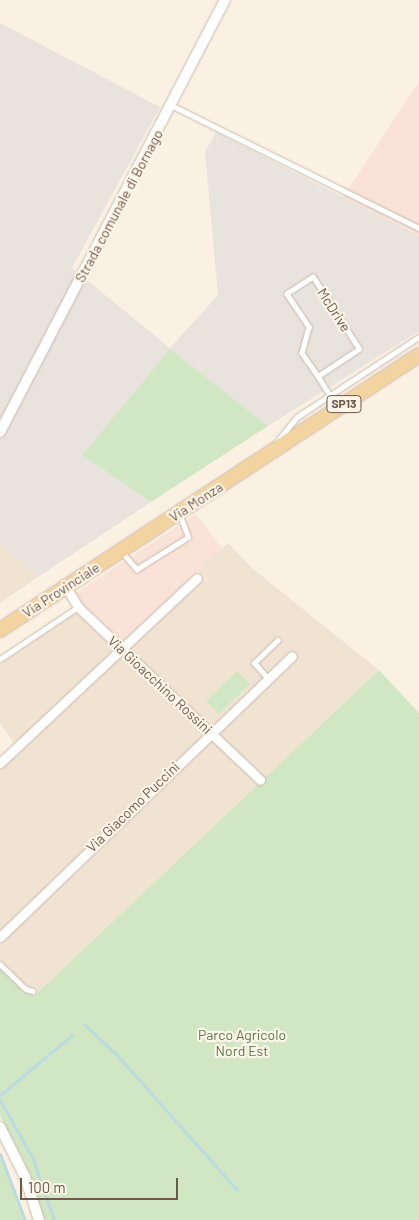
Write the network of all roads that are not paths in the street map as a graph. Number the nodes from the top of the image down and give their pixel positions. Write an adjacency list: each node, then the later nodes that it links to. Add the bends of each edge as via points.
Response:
1 (225, 0): 2 (street, Strada comunale di Bornago)
2 (171, 105): 3 (lane); 8 (street, Strada comunale di Bornago)
3 (419, 228)
4 (419, 337): 7 (lane, Via Monza)
5 (419, 355): 9 (main road, Via Monza / SP13)
6 (318, 376): 6 (lane, McDrive, via 359,348 312,277 287,294 309,328 302,353); 7 (lane)
7 (330, 395): 9 (lane, Via Monza, via 288,425)
8 (0, 432)
9 (270, 454): 10 (main road, Via Monza / SP13)
10 (179, 513): 11 (main road, Via Monza / SP13); 11 (lane, via 188,537 137,569)
11 (121, 551): 13 (main road, Via Provinciale / SP13)
12 (197, 578): 17 (street)
13 (66, 587): 14 (street, Via Gioacchino Rossini); 15 (main road, Via Provinciale / SP13)
14 (78, 608): 17 (street, Via Gioacchino Rossini); 19 (lane)
15 (0, 630)
16 (278, 640): 20 (lane, via 254,663)
17 (121, 650): 21 (street, Via Gioacchino Rossini); 22 (street)
18 (292, 656): 20 (street, Via Giacomo Puccini)
19 (0, 659)
20 (268, 679): 21 (street, Via Giacomo Puccini)
21 (211, 732): 23 (street, Via Gioacchino Rossini); 24 (street, Via Giacomo Puccini)
22 (0, 763)
23 (260, 780)
24 (0, 937)
25 (0, 964): 26 (lane, via 26,989)
26 (33, 991)
27 (0, 1127): 28 (street, via 25,1177)
28 (39, 1220)

